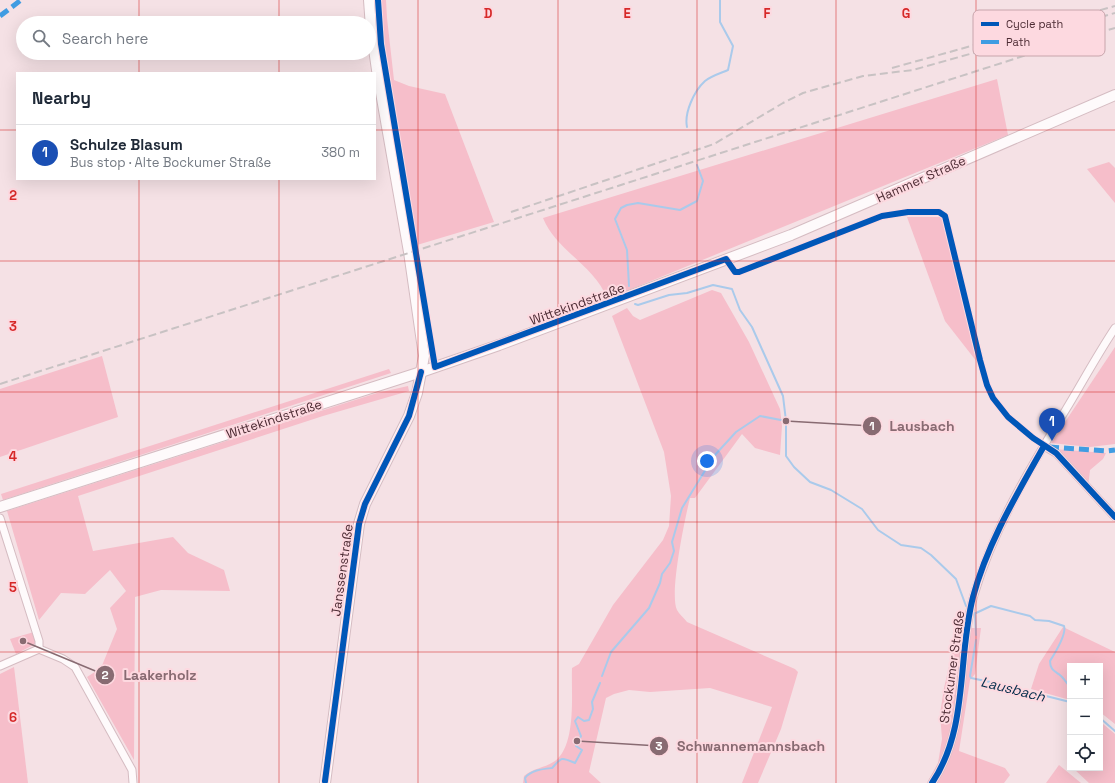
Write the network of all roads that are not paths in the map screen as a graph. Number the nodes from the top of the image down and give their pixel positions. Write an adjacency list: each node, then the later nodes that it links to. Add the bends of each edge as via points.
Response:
1 (369, 0): 2 (main road, Janssenstraße)
2 (370, 16)
3 (376, 60): 7 (main road, Janssenstraße, via 424,344)
4 (1115, 95): 5 (main road, Hammer Straße, via 848,211)
5 (726, 259): 7 (main road, Wittekindstraße)
6 (1115, 328): 8 (street, Stockumer Straße)
7 (421, 372): 9 (main road, Wittekindstraße); 15 (main road, Janssenstraße, via 409,416 365,504 359,524)
8 (1044, 446): 10 (street, via 1056,453); 16 (street, Stockumer Straße, via 1011,505 980,575 969,614 956,723 946,754)
9 (0, 507)
10 (1115, 517)
11 (0, 518): 12 (street, via 40,641)
12 (39, 649): 13 (street); 14 (street, via 75,667 132,770)
13 (0, 666)
14 (133, 783)
15 (324, 783)
16 (932, 783)

